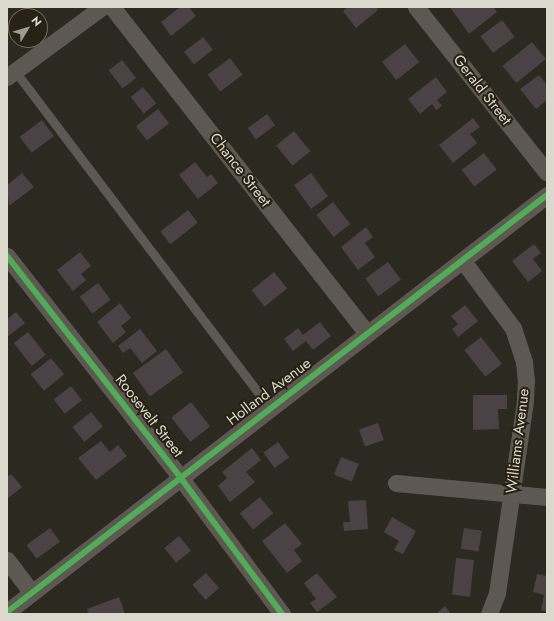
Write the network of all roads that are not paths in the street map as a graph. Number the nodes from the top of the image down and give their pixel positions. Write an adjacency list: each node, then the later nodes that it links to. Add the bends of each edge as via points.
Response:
1 (102, 7): 4 (street)
2 (112, 7): 9 (street, Chance Street)
3 (416, 7): 5 (street, Gerald Street)
4 (11, 74): 10 (lane)
5 (547, 173)
6 (547, 195): 8 (street, Holland Avenue)
7 (7, 256): 11 (street, Roosevelt Street)
8 (463, 261): 9 (street, Holland Avenue); 13 (street, Williams Avenue, via 513,328 524,362 525,401)
9 (367, 333): 10 (street, Holland Avenue)
10 (270, 408): 11 (street, Holland Avenue)
11 (180, 477): 16 (street, Holland Avenue); 18 (street, Roosevelt Street)
12 (396, 483): 13 (street)
13 (512, 492): 14 (street); 19 (street, Williams Avenue, via 496,593)
14 (547, 497)
15 (7, 560): 16 (street)
16 (32, 593): 17 (street, Holland Avenue)
17 (7, 612)
18 (282, 614)
19 (489, 614)

